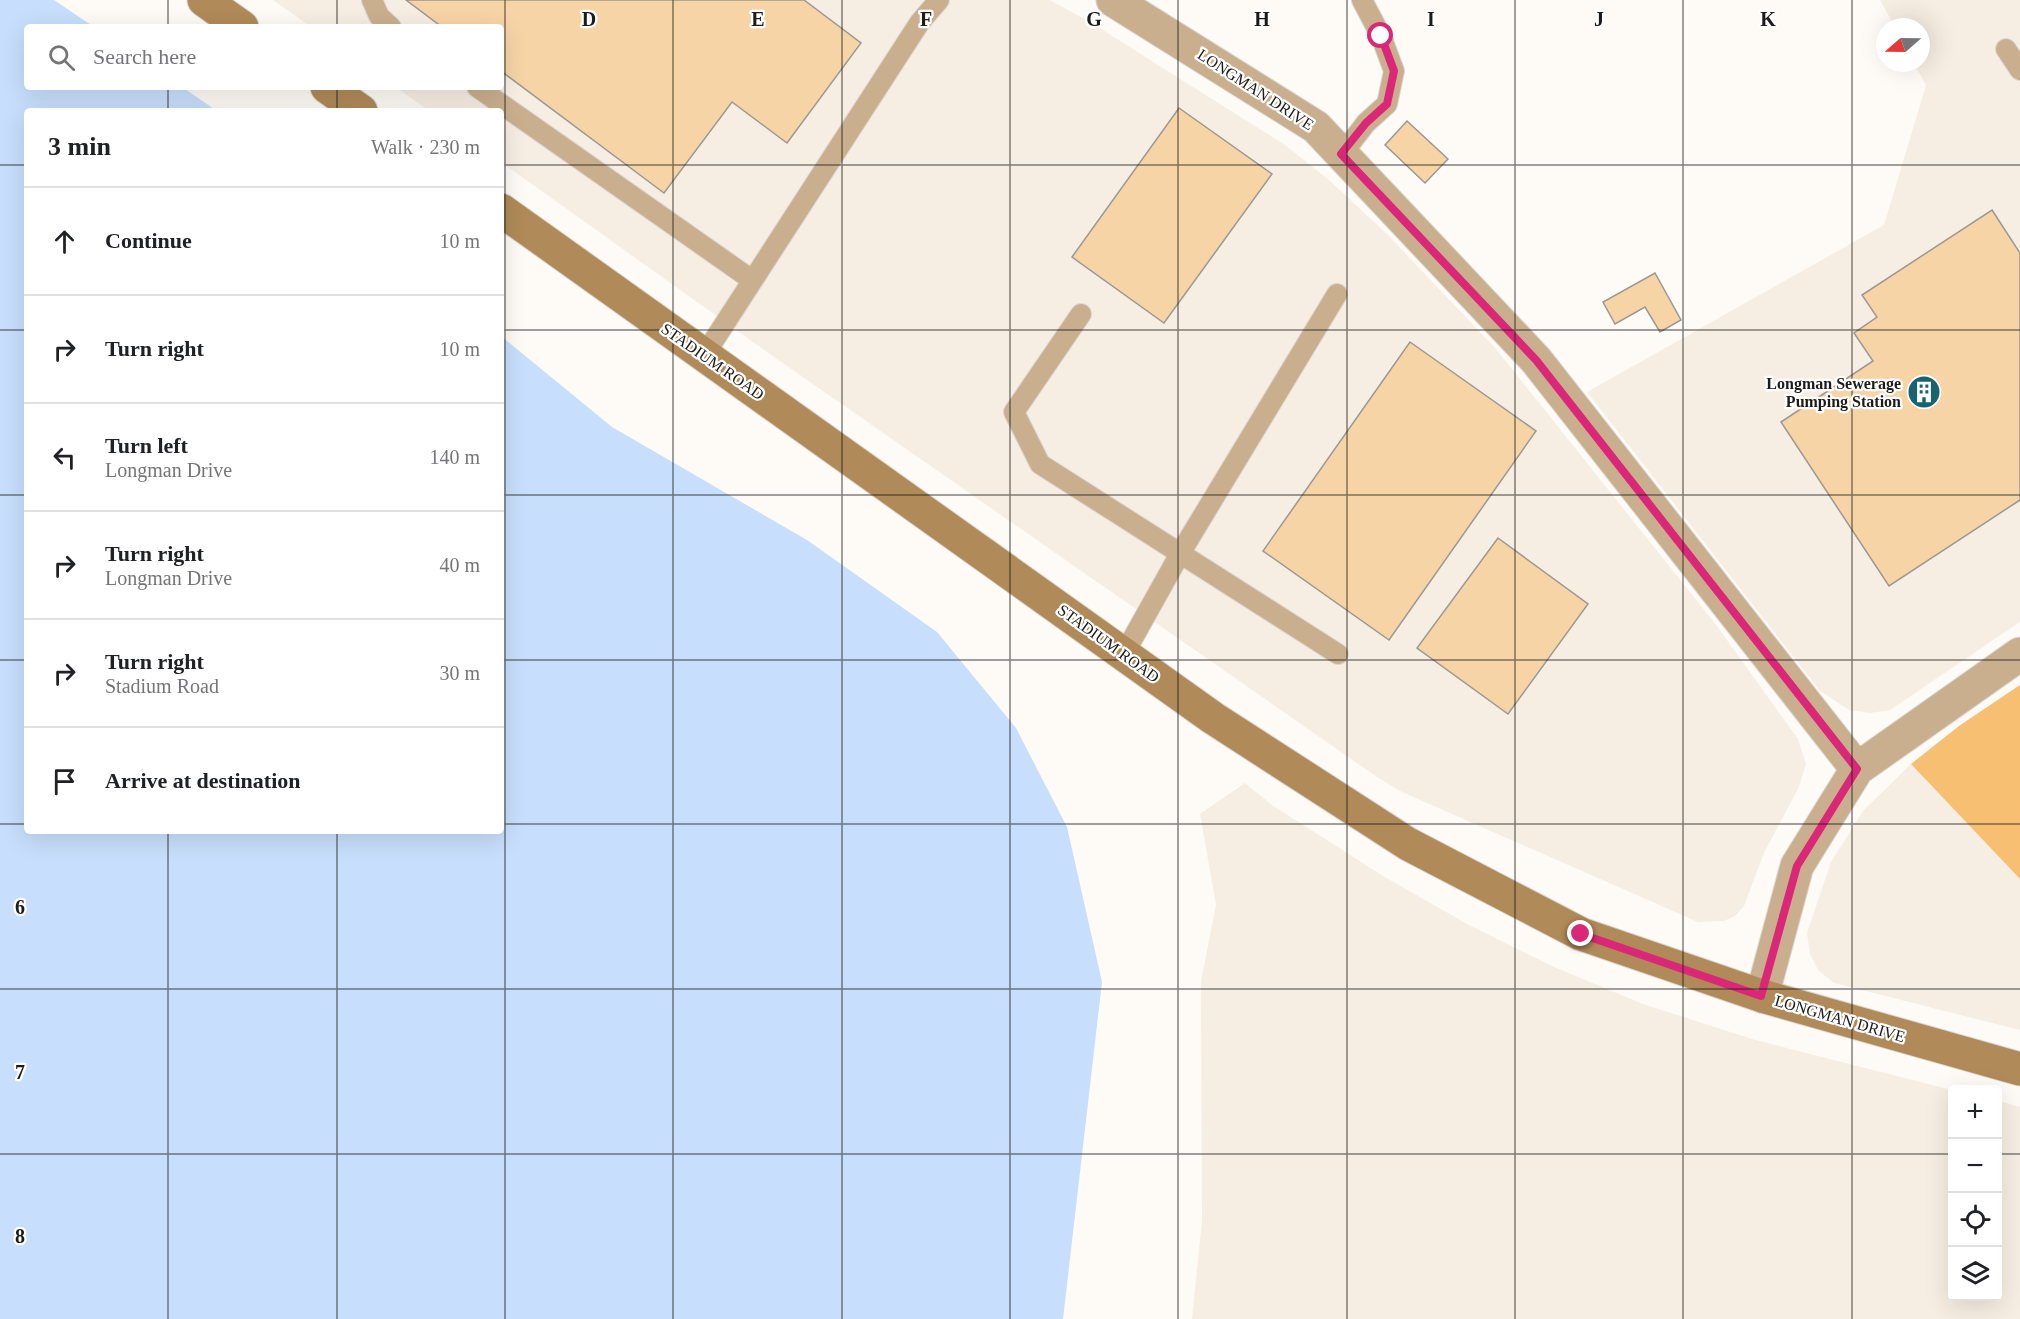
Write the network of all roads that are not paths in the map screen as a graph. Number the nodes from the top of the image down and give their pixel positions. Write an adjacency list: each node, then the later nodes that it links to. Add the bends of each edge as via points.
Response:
1 (204, 0): 6 (street)
2 (372, 0): 7 (lane)
3 (1113, 0): 13 (street, LONGMAN DRIVE, via 1316,127)
4 (1362, 0): 13 (lane, via 1394,71 1387,104)
5 (930, 3): 15 (lane)
6 (238, 24)
7 (388, 24)
8 (2006, 49): 9 (lane)
9 (2020, 70)
10 (331, 90): 12 (street)
11 (481, 90): 15 (lane)
12 (357, 108)
13 (1341, 154): 23 (street, LONGMAN DRIVE, via 1536,360)
14 (504, 212): 18 (street, STADIUM ROAD)
15 (752, 280): 18 (lane)
16 (1337, 294): 19 (lane)
17 (1080, 314): 19 (lane, via 1014,412 1040,464)
18 (705, 354): 20 (street, STADIUM ROAD)
19 (1181, 552): 20 (lane); 21 (lane)
20 (1124, 654): 24 (street, STADIUM ROAD, via 1213,718 1408,844 1581,934)
21 (1338, 654)
22 (2020, 654): 23 (street)
23 (1857, 769): 24 (street, LONGMAN DRIVE, via 1797,866)
24 (1761, 996): 25 (street, LONGMAN DRIVE)
25 (2020, 1069)

